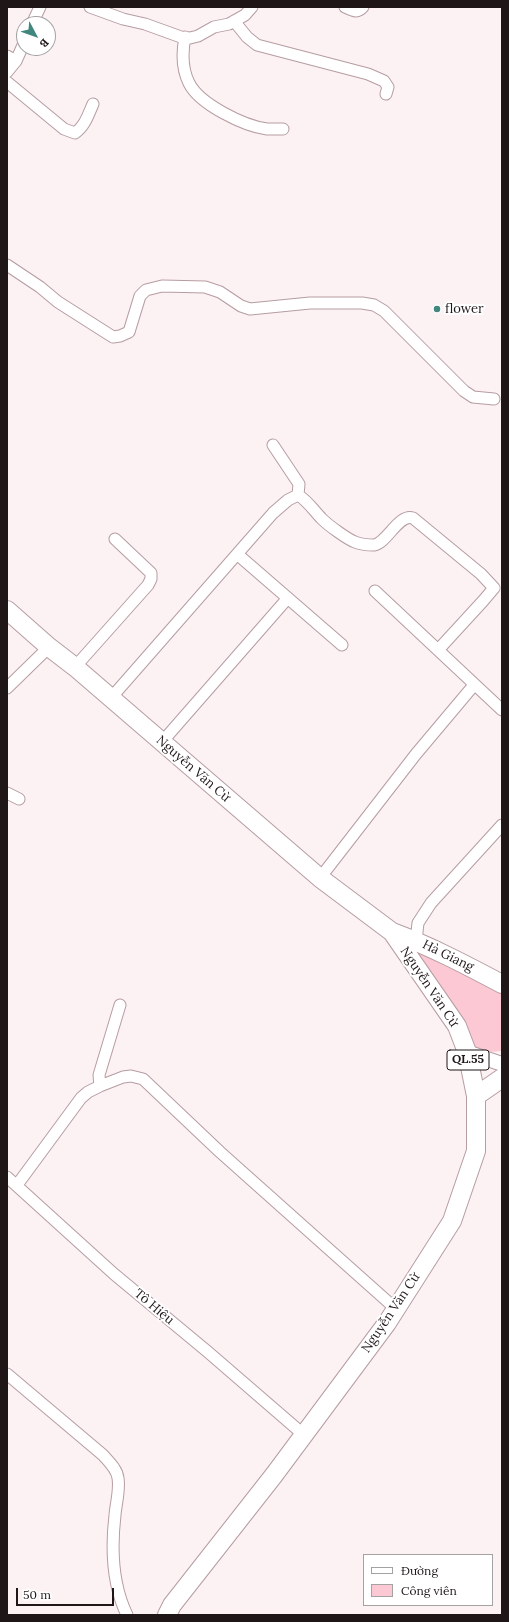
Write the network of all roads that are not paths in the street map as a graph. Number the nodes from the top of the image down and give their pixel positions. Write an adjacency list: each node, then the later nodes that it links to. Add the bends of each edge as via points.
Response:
1 (90, 7): 6 (street)
2 (345, 7): 3 (street, via 355,12)
3 (363, 7)
4 (250, 8): 5 (street, via 245,15)
5 (234, 21): 6 (street, via 214,27 198,36); 10 (street, via 257,45 368,74 384,81 388,87)
6 (185, 37): 12 (street, via 185,73 189,84 198,95 232,118 266,129)
7 (11, 58): 8 (street)
8 (7, 72)
9 (7, 82): 11 (street, via 64,129 75,133 86,121)
10 (386, 94)
11 (93, 104)
12 (283, 129)
13 (7, 265): 14 (street, via 113,337 129,332 140,296 146,290 162,286 205,287 220,292 250,309 310,303 362,302 374,305 384,311 464,391 473,397)
14 (494, 399)
15 (273, 445): 16 (street, via 299,484)
16 (298, 495): 18 (street, via 273,513); 24 (street, via 323,520 354,542 375,545 395,525 407,517 413,518 481,574 494,588)
17 (115, 538): 25 (street, via 151,573 151,579)
18 (237, 554): 20 (street); 28 (street)
19 (375, 591): 24 (street)
20 (287, 599): 22 (street); 30 (street)
21 (7, 610): 23 (highway, Nguyễn Văn Cừ / QL.55)
22 (342, 646)
23 (48, 647): 25 (highway, Nguyễn Văn Cừ / QL.55); 27 (street)
24 (438, 650): 26 (street)
25 (75, 666): 28 (highway, Nguyễn Văn Cừ / QL.55)
26 (474, 685): 29 (street); 34 (street, via 416,754)
27 (7, 688)
28 (111, 698): 30 (highway, Nguyễn Văn Cừ / QL.55)
29 (502, 710)
30 (162, 742): 34 (highway, Nguyễn Văn Cừ / QL.55)
31 (7, 792): 32 (street)
32 (19, 798)
33 (502, 825): 36 (street, via 442,888 418,924)
34 (320, 878): 35 (highway, Nguyễn Văn Cừ / QL.55)
35 (392, 932): 36 (highway, Hà Giang); 39 (highway, Nguyễn Văn Cừ / QL.55, via 457,1026)
36 (416, 941): 37 (highway, Hà Giang)
37 (502, 984)
38 (120, 1005): 42 (street, via 99,1075)
39 (466, 1052): 40 (street); 43 (highway, Nguyễn Văn Cừ / QL.55)
40 (502, 1064)
41 (502, 1078): 43 (highway)
42 (100, 1086): 45 (street, via 81,1098); 46 (street, via 127,1076 143,1079 220,1152)
43 (476, 1096): 46 (highway, Nguyễn Văn Cừ / QL.55, via 476,1151 452,1221)
44 (7, 1177): 45 (street, Tô Hiệu)
45 (17, 1185): 48 (street, Tô Hiệu, via 114,1274)
46 (396, 1309): 48 (highway, Nguyễn Văn Cừ / QL.55)
47 (7, 1374): 49 (street, via 113,1466 118,1477 112,1544 114,1571)
48 (304, 1435): 50 (highway, Nguyễn Văn Cừ / QL.55, via 172,1605)
49 (127, 1615)
50 (167, 1615)

